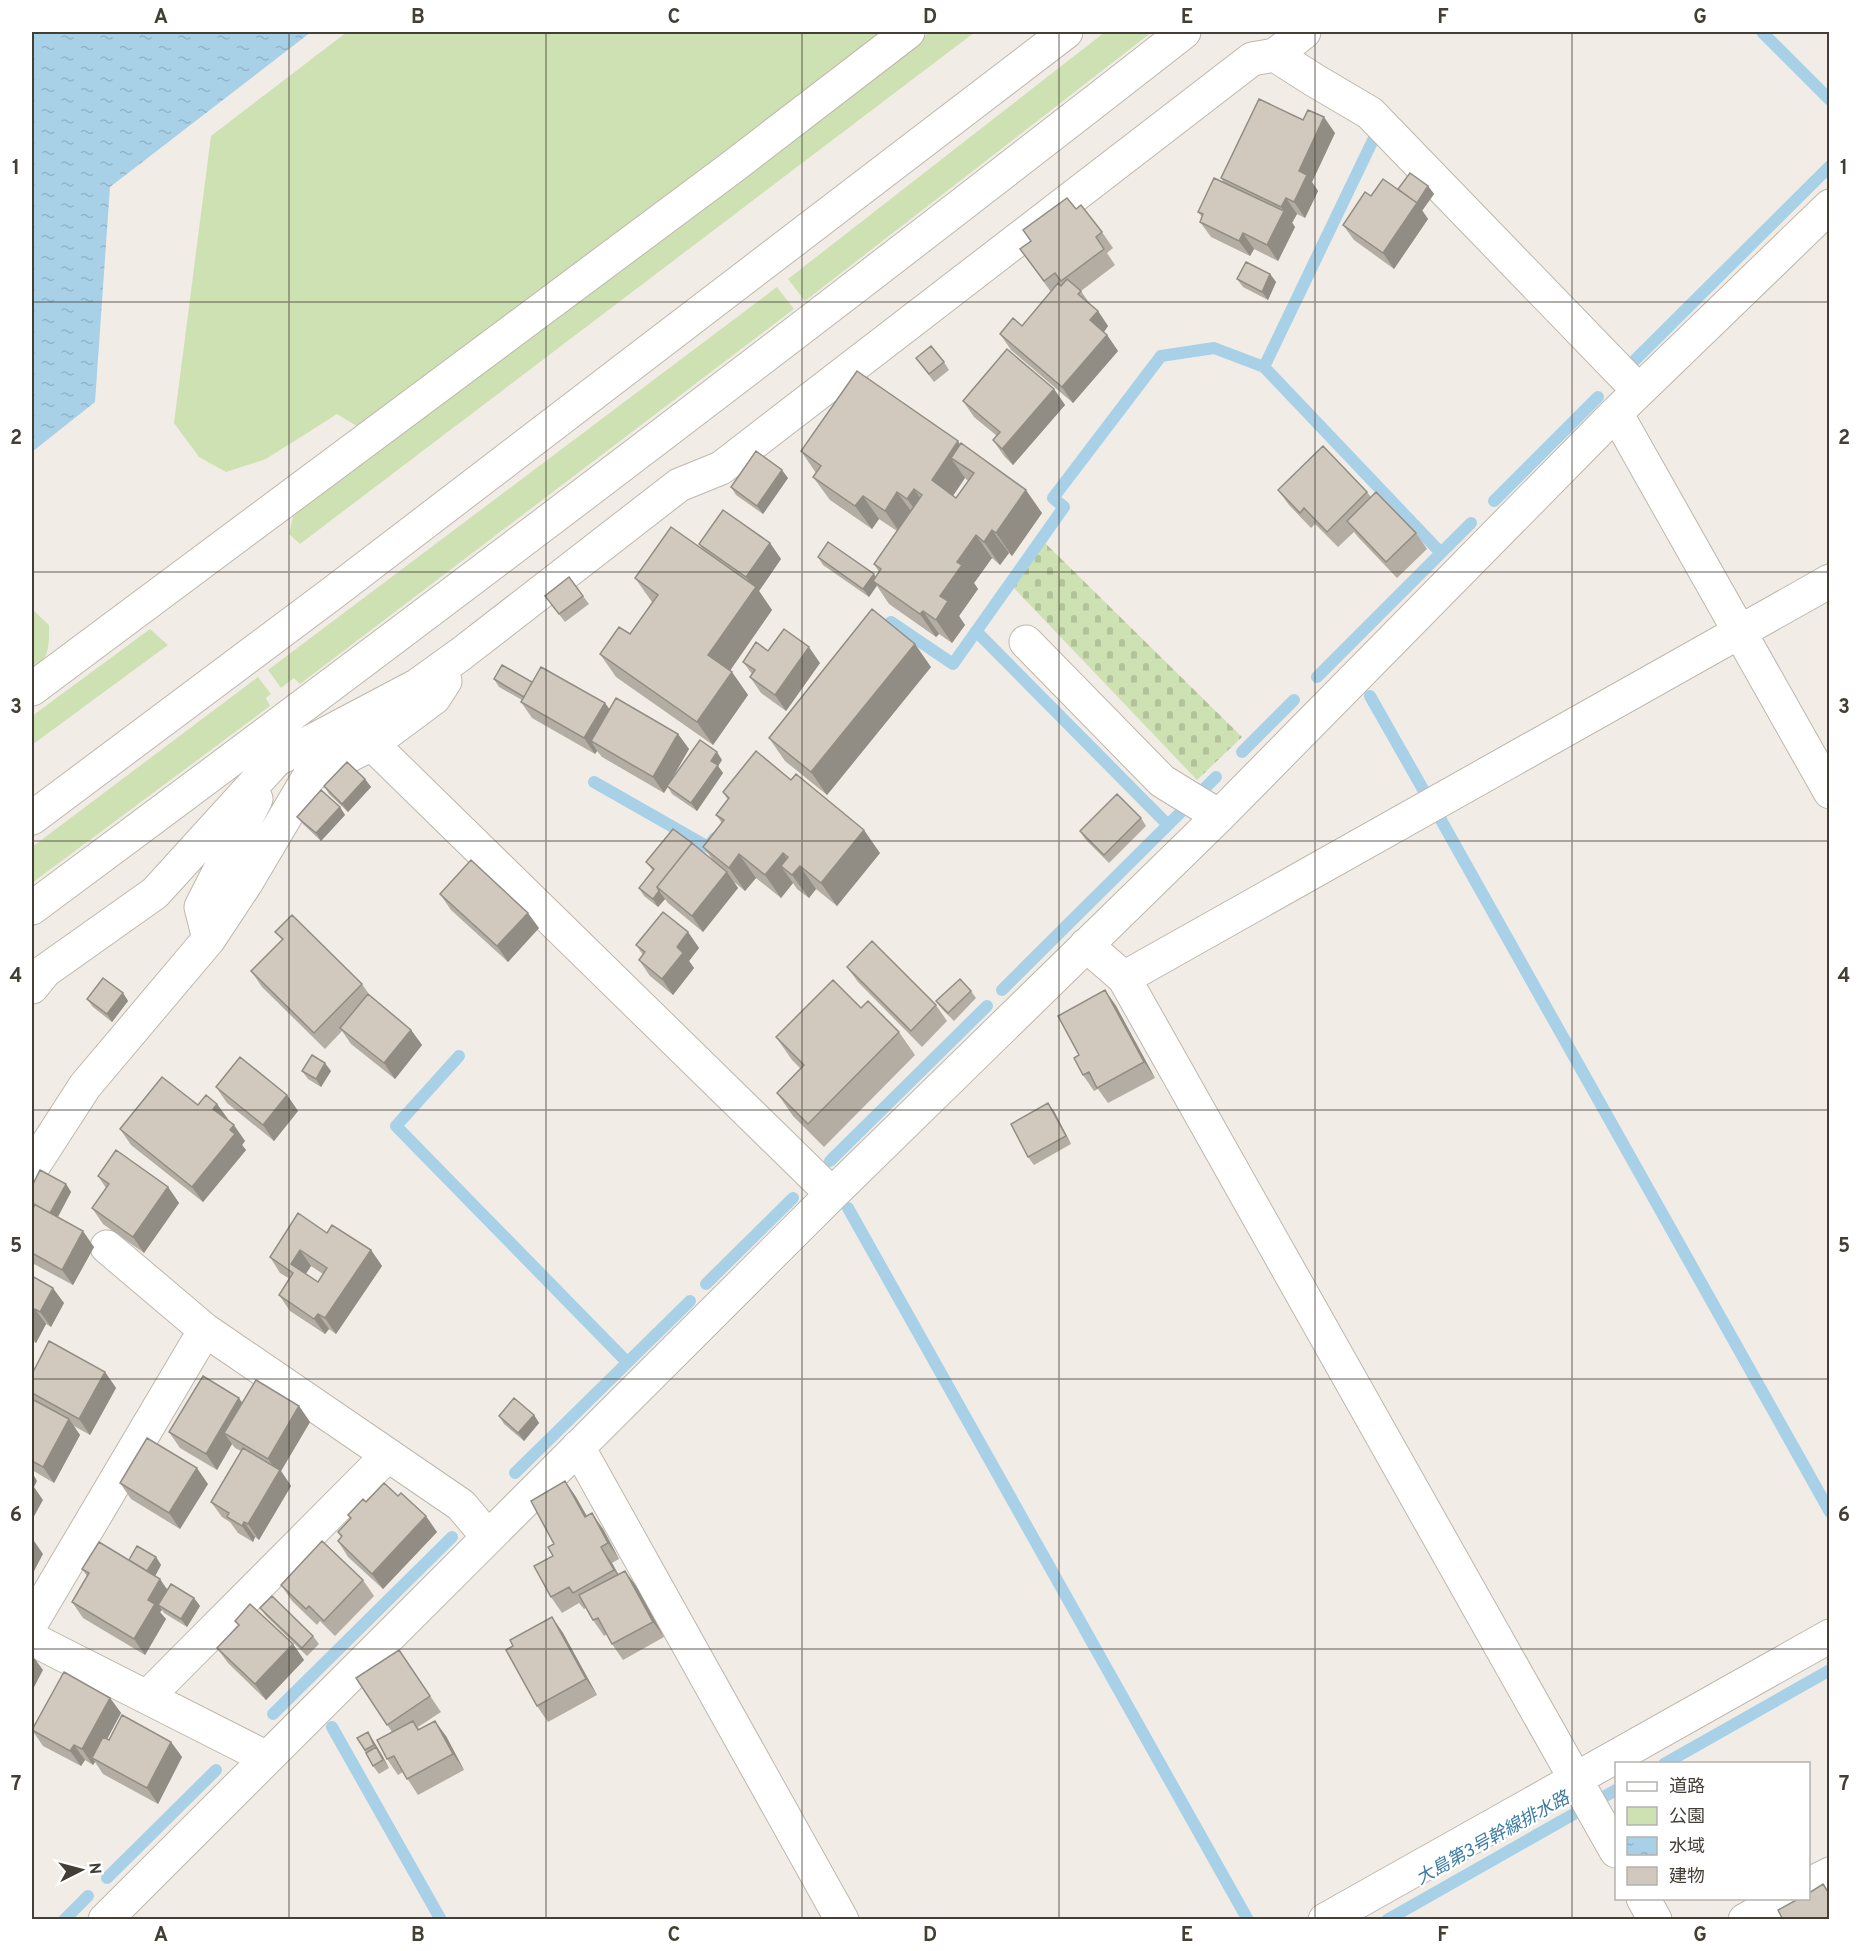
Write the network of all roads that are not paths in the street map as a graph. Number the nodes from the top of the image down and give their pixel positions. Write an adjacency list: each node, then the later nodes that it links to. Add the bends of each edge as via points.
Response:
1 (908, 32): 12 (street)
2 (1066, 32): 17 (street)
3 (1184, 32): 14 (street)
4 (1304, 32): 5 (street)
5 (1275, 55): 7 (street, via 1370,113); 11 (street, via 1252,59 721,468 679,485)
6 (1830, 206): 7 (street)
7 (1627, 402): 9 (street); 16 (street)
8 (1830, 581): 9 (street)
9 (1740, 632): 15 (street); 21 (street)
10 (1026, 642): 16 (street, via 1162,781)
11 (461, 654): 13 (street, via 434,698); 14 (street, via 418,685)
12 (32, 689)
13 (372, 744): 19 (street, via 310,775); 24 (street)
14 (269, 749): 18 (street); 19 (street, via 201,907); 22 (street, via 155,893 45,972)
15 (1830, 792)
16 (1219, 816): 20 (street)
17 (32, 818)
18 (32, 908)
19 (209, 939): 23 (street, via 85,1086)
20 (1086, 945): 21 (street); 24 (street)
21 (1124, 978): 37 (street)
22 (32, 987)
23 (32, 1168)
24 (832, 1194): 27 (street)
25 (107, 1247): 26 (street)
26 (205, 1330): 28 (street); 30 (street)
27 (579, 1447): 29 (street); 44 (street)
28 (388, 1455): 29 (street, via 461,1505); 33 (street)
29 (488, 1537): 34 (street)
30 (32, 1622)
31 (1830, 1636): 35 (street)
32 (32, 1639): 33 (street)
33 (147, 1697): 34 (street)
34 (267, 1758): 43 (street)
35 (1618, 1762)
36 (1615, 1764): 37 (street)
37 (1579, 1785): 38 (street); 45 (street)
38 (1615, 1848)
39 (1830, 1874): 40 (street)
40 (1810, 1884)
41 (1644, 1900): 46 (street)
42 (1782, 1900): 47 (street)
43 (105, 1920)
44 (842, 1920)
45 (1325, 1920)
46 (1655, 1920)
47 (1745, 1920)

